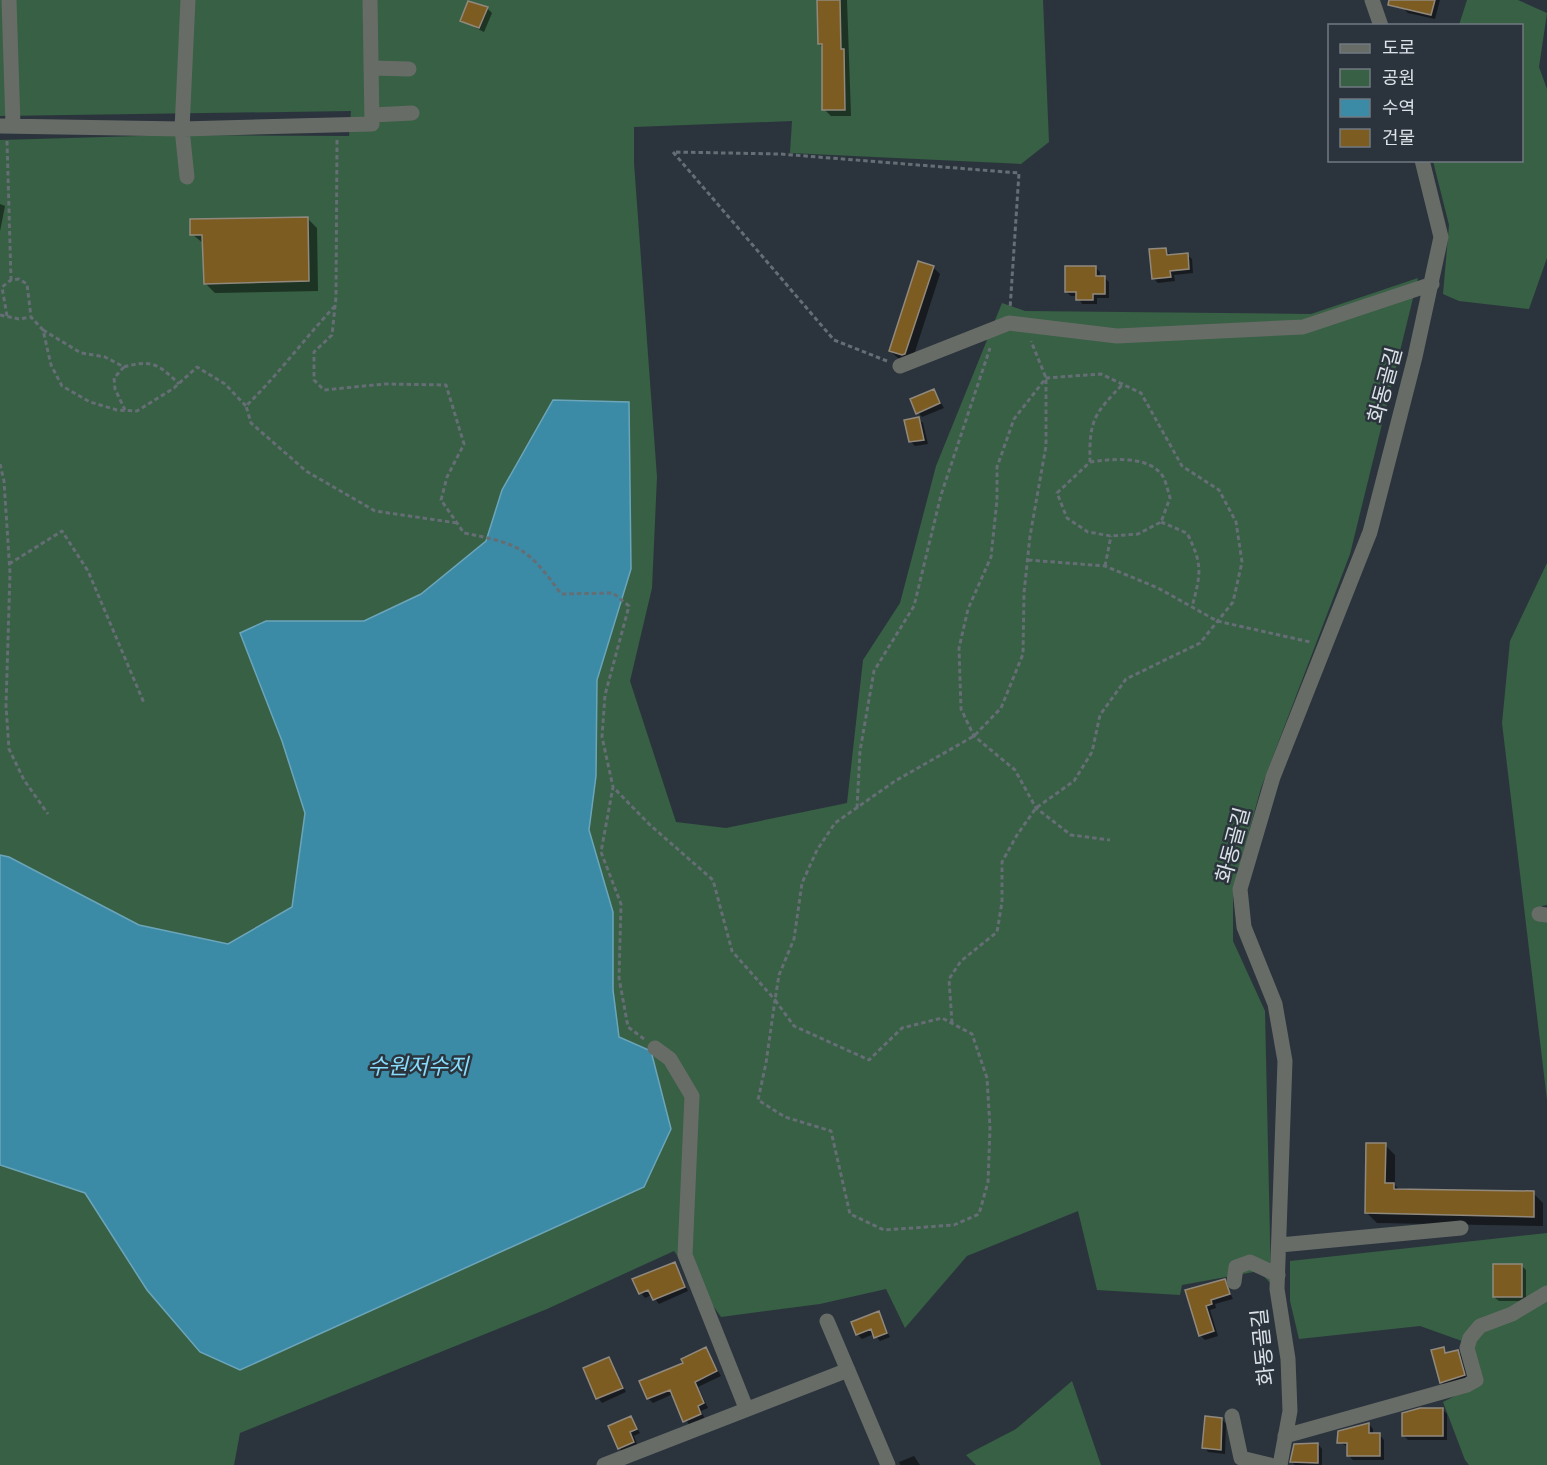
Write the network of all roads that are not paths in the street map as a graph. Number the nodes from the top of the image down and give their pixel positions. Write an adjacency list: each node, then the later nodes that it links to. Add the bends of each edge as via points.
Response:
1 (9, 0): 10 (street)
2 (188, 0): 11 (street)
3 (370, 0): 6 (street)
4 (1372, 0): 5 (street)
5 (1381, 24)
6 (372, 68): 7 (street); 9 (street)
7 (409, 69)
8 (411, 113): 9 (street)
9 (372, 120): 11 (street, via 337,125)
10 (6, 126): 11 (street)
11 (182, 129): 13 (street)
12 (1422, 162): 14 (street, 화동골길, via 1441,237)
13 (188, 177)
14 (1432, 284): 15 (street, via 1303,327 1118,336 1010,326); 18 (street, 화동골길, via 1370,532 1273,777 1240,889 1244,927 1275,1004 1286,1061)
15 (900, 366)
16 (655, 1048): 24 (street, via 670,1059 692,1096 684,1255)
17 (1461, 1228): 18 (street)
18 (1280, 1245): 19 (street, 화동골길)
19 (1278, 1275): 20 (street, via 1250,1262 1236,1267); 26 (street, 화동골길, via 1288,1359 1290,1412)
20 (1234, 1282)
21 (1547, 1293): 26 (street, via 1512,1314 1480,1326 1467,1348 1476,1380 1467,1385)
22 (827, 1321): 23 (street)
23 (848, 1370): 24 (street); 28 (street)
24 (746, 1408): 27 (street)
25 (1232, 1416): 29 (street, via 1241,1458)
26 (1286, 1436): 30 (street, 화동골길)
27 (604, 1465)
28 (888, 1465)
29 (1270, 1465)
30 (1280, 1465)

